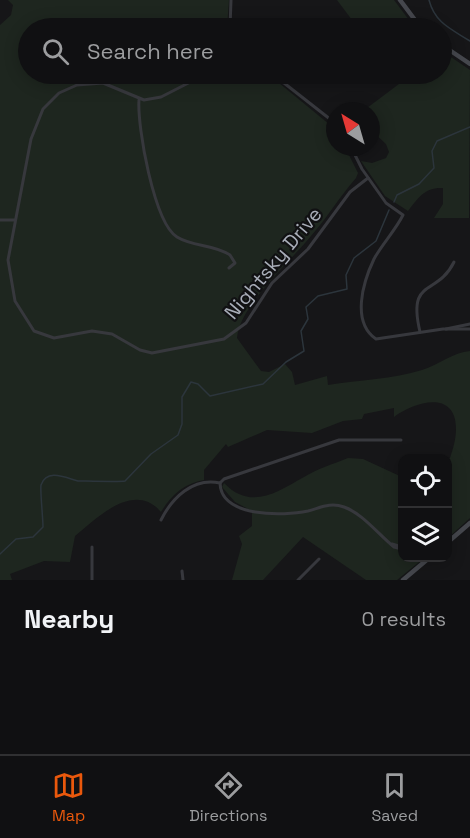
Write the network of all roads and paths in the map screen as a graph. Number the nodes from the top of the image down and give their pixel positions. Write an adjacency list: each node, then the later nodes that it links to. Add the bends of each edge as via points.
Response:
1 (231, 0): 3 (street)
2 (400, 0): 4 (main road)
3 (230, 18)
4 (414, 18)
5 (452, 52): 6 (main road)
6 (470, 64)
7 (91, 84): 16 (street, Nightsky Drive, via 73,86 52,99 36,124)
8 (102, 84): 11 (street, Nightsky Drive)
9 (186, 84): 11 (street, via 161,97)
10 (286, 84): 12 (street)
11 (139, 100): 18 (street, via 138,120 148,173 166,220 178,238 230,255 235,263)
12 (326, 116)
13 (356, 156): 14 (street)
14 (368, 178): 16 (street, Nightsky Drive, via 350,192 309,249 272,283 241,327 224,339 152,353 112,334 46,337 30,327 15,302 9,277); 22 (street, via 386,203 403,215 374,261 362,305 362,322 376,339)
15 (0, 220): 16 (street)
16 (15, 220)
17 (454, 262): 22 (street, via 417,297)
18 (229, 268)
19 (470, 324): 20 (street)
20 (444, 329): 21 (street); 22 (street)
21 (470, 329)
22 (420, 332)
23 (401, 440): 24 (street, via 339,440)
24 (220, 483): 25 (street, via 198,484 183,492); 29 (street, via 230,502 252,513 344,507)
25 (161, 520)
26 (470, 523): 27 (main road)
27 (452, 538)
28 (92, 547): 33 (street)
29 (398, 547)
30 (319, 559): 35 (street)
31 (424, 562): 36 (main road)
32 (183, 571): 34 (street)
33 (92, 580)
34 (183, 580)
35 (298, 580)
36 (403, 580)

